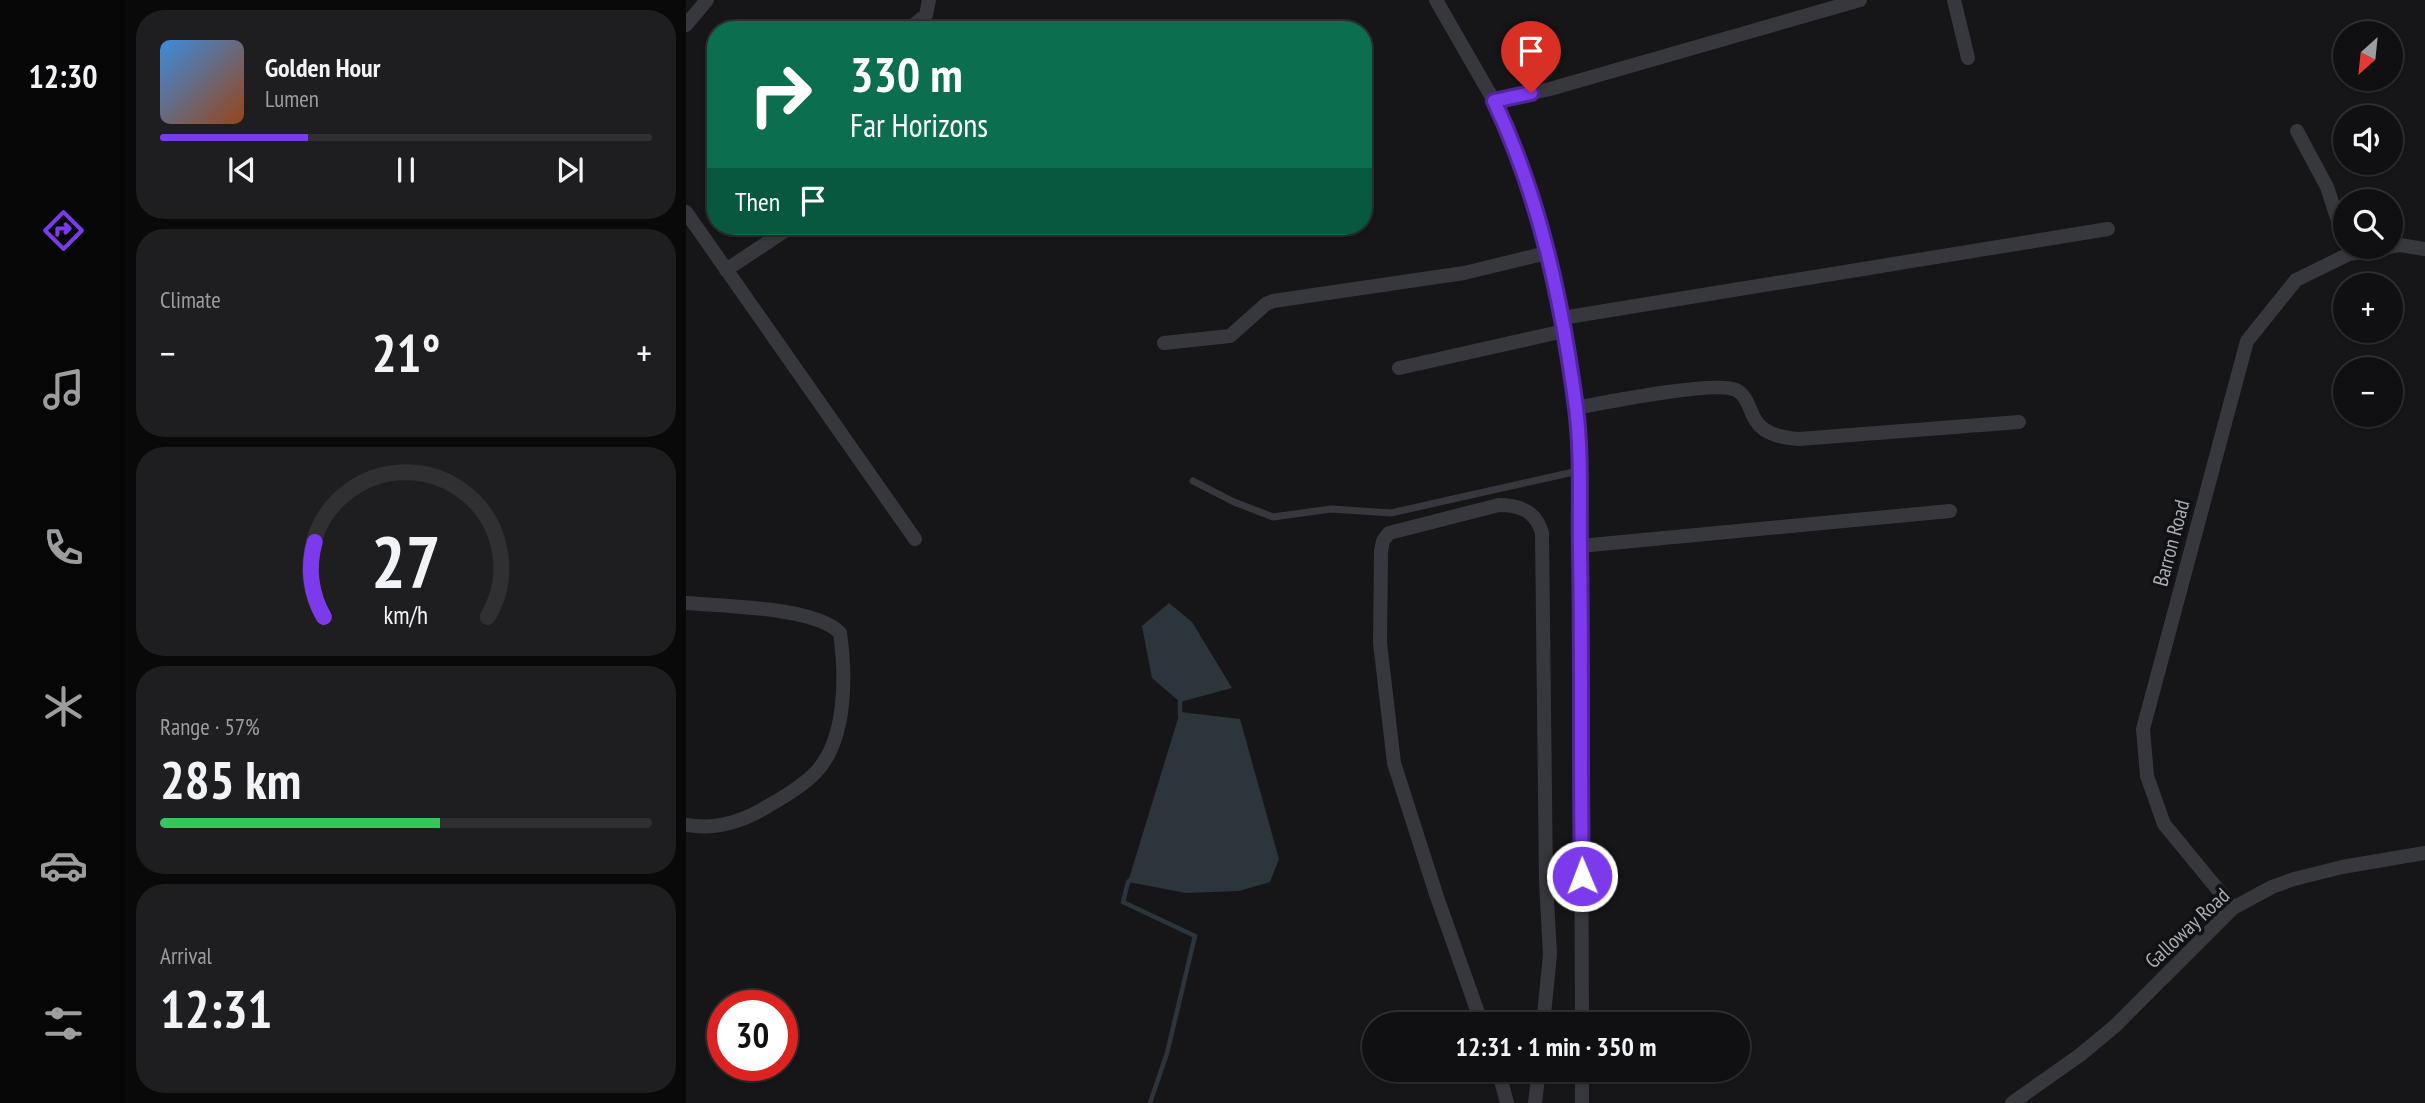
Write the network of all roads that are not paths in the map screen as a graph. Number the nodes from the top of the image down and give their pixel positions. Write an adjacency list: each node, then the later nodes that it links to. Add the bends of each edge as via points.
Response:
1 (707, 0): 7 (street)
2 (929, 0): 6 (street, via 926,15)
3 (1436, 0): 9 (street)
4 (1860, 0): 9 (street)
5 (1954, 0): 8 (street)
6 (919, 21)
7 (686, 25)
8 (1968, 58)
9 (1494, 101): 17 (street, via 1522,164)
10 (2297, 131): 11 (street)
11 (2333, 203)
12 (686, 212): 19 (street)
13 (2108, 229): 20 (street)
14 (778, 235): 19 (street)
15 (2403, 245): 16 (street, Barron Road)
16 (2425, 249)
17 (1548, 253): 20 (street); 21 (street, via 1464,273 1273,301 1230,336)
18 (2333, 257): 33 (street, Barron Road, via 2296,280 2248,341 2143,729 2147,776 2164,824)
19 (726, 270): 28 (street)
20 (1563, 325): 22 (street); 23 (street)
21 (1164, 343)
22 (1399, 368)
23 (1576, 408): 24 (street, via 1722,387 1740,393 1762,428 1785,438); 25 (street)
24 (2019, 422)
25 (1578, 471): 26 (lane, via 1391,513 1331,509 1273,517); 29 (street)
26 (1193, 481)
27 (1950, 511): 29 (street)
28 (915, 539)
29 (1580, 546): 36 (street)
30 (686, 603): 31 (street, via 764,609 827,622 840,633 843,694 830,749 815,773 760,812 716,826)
31 (686, 825)
32 (2425, 853): 33 (street, Galloway Road, via 2294,879)
33 (2233, 908): 43 (street, Galloway Road, via 2115,1026)
34 (1478, 1012): 35 (street, via 1394,763 1380,643 1381,551 1389,533 1499,505 1531,513 1542,533 1550,955)
35 (1544, 1012)
36 (1582, 1012)
37 (1501, 1082): 40 (street)
38 (1537, 1082): 41 (street)
39 (1582, 1082): 42 (street)
40 (1507, 1103)
41 (1535, 1103)
42 (1582, 1103)
43 (2012, 1103)

